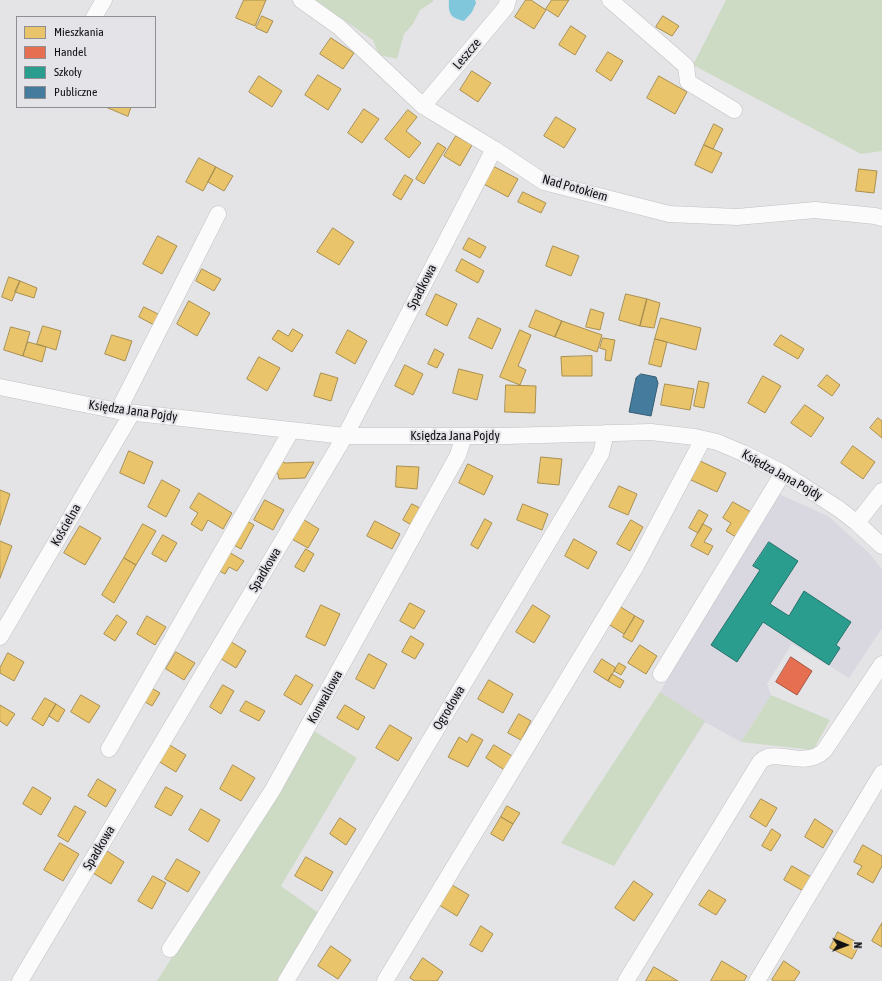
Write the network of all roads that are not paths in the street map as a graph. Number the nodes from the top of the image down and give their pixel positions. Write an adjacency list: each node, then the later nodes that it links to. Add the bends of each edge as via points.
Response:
1 (104, 0): 5 (street)
2 (300, 0): 6 (street, Nad Potokiem, via 339,27)
3 (508, 0): 6 (street, Leszcze, via 506,7)
4 (610, 0): 7 (street, via 686,66 688,82)
5 (95, 16)
6 (423, 106): 8 (street, Nad Potokiem)
7 (734, 110)
8 (494, 149): 10 (street, Nad Potokiem, via 544,182 668,214 737,217 815,210); 15 (street, Spadkowa)
9 (218, 214): 12 (street, Kościelna)
10 (882, 218)
11 (0, 387): 12 (street, Księdza Jana Pojdy)
12 (125, 412): 13 (street, Księdza Jana Pojdy); 22 (street, Kościelna)
13 (291, 430): 15 (street, Księdza Jana Pojdy); 25 (street)
14 (606, 433): 16 (street, Księdza Jana Pojdy); 17 (street, Księdza Jana Pojdy, via 666,432); 29 (street, Ogrodowa, via 601,454)
15 (345, 436): 16 (street, Księdza Jana Pojdy); 28 (street, Spadkowa)
16 (464, 436): 27 (street, Konwaliowa, via 458,455 272,791)
17 (703, 438): 18 (street, Księdza Jana Pojdy, via 743,453); 30 (street, via 636,566)
18 (783, 473): 20 (street, Księdza Jana Pojdy); 24 (street)
19 (882, 491): 20 (street)
20 (857, 522): 21 (street, Księdza Jana Pojdy)
21 (882, 546)
22 (0, 637)
23 (882, 664): 31 (street, via 824,751 813,758 770,756 760,762)
24 (661, 674)
25 (109, 749)
26 (882, 773): 32 (street)
27 (170, 949)
28 (20, 981)
29 (286, 981)
30 (385, 981)
31 (626, 981)
32 (756, 981)

